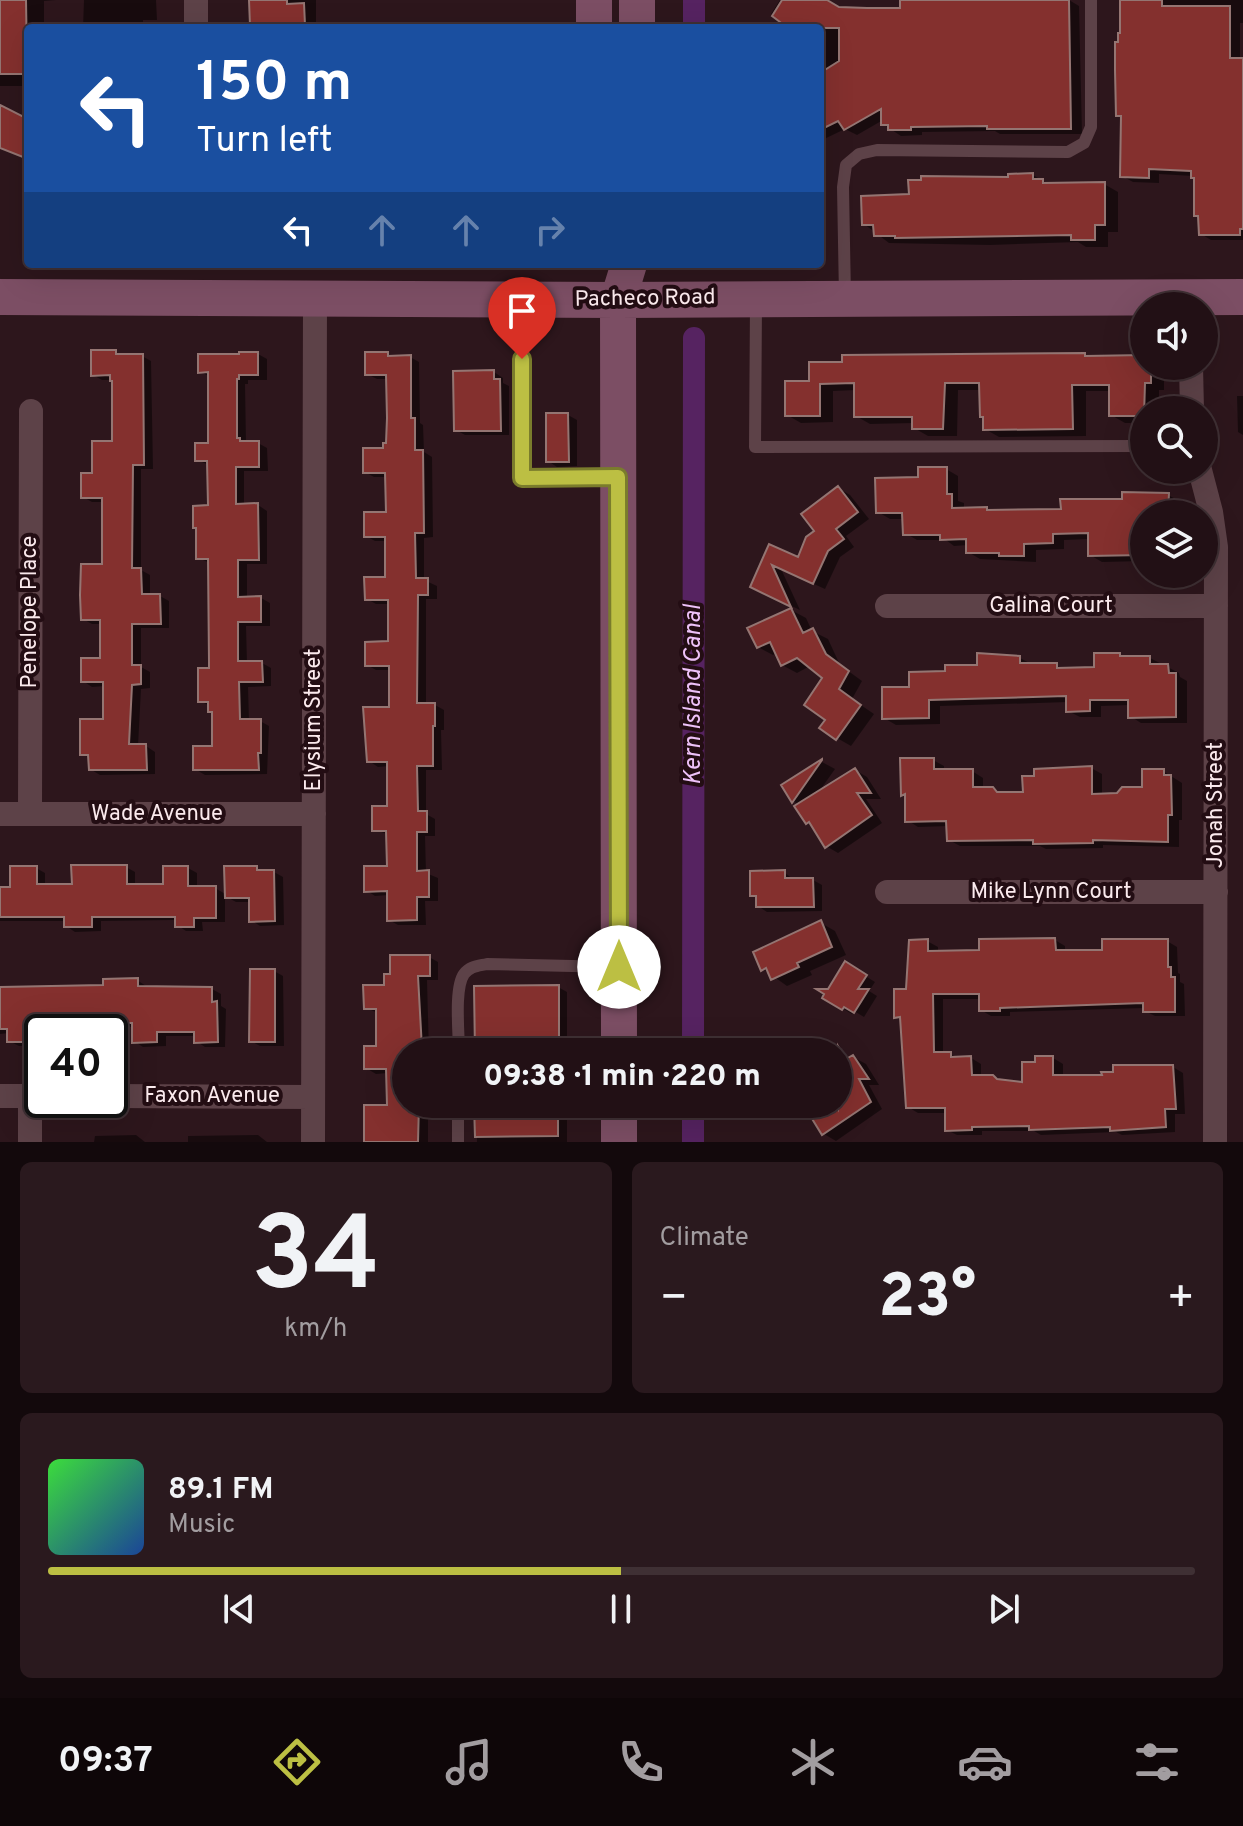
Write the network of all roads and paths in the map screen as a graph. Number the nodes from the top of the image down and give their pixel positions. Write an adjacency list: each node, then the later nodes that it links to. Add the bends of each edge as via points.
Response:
1 (196, 0): 5 (street)
2 (594, 0): 6 (street)
3 (637, 0): 7 (street)
4 (1091, 0): 15 (lane, via 1091,127 1084,143 1068,152 859,154 846,165 843,187)
5 (196, 24)
6 (594, 24)
7 (637, 24)
8 (607, 268): 17 (street)
9 (628, 268): 17 (street)
10 (0, 297): 12 (street, Pacheco Road)
11 (1243, 297): 16 (street, Pacheco Road)
12 (315, 298): 14 (street, Pacheco Road); 27 (street, Elysium Street)
13 (756, 298): 15 (street, Pacheco Road); 17 (street, Pacheco Road); 20 (lane, via 755,447)
14 (521, 299): 17 (street, Pacheco Road); 21 (lane, via 522,478)
15 (845, 299): 18 (street, Pacheco Road)
16 (1218, 299)
17 (618, 300): 21 (street)
18 (1130, 301)
19 (31, 411): 26 (street, Penelope Place)
20 (1130, 446)
21 (618, 477): 30 (street)
22 (1204, 484): 24 (street, Jonah Street, via 1216,547)
23 (887, 606): 24 (street, Galina Court)
24 (1216, 606): 29 (street, Jonah Street)
25 (0, 814): 26 (street, Wade Avenue)
26 (30, 814): 27 (street, Wade Avenue)
27 (314, 814): 36 (street, Elysium Street)
28 (887, 892): 29 (street, Mike Lynn Court)
29 (1216, 892): 44 (street, Jonah Street)
30 (619, 967): 31 (lane, via 473,967 459,984); 32 (street)
31 (459, 1038)
32 (619, 1038)
33 (0, 1096): 34 (street)
34 (24, 1096)
35 (128, 1096): 36 (street, Faxon Avenue)
36 (313, 1097): 41 (street, Elysium Street)
37 (33, 1118): 40 (street)
38 (458, 1118): 42 (lane)
39 (619, 1118): 43 (street)
40 (30, 1142)
41 (313, 1142)
42 (458, 1142)
43 (619, 1142)
44 (1215, 1142)

